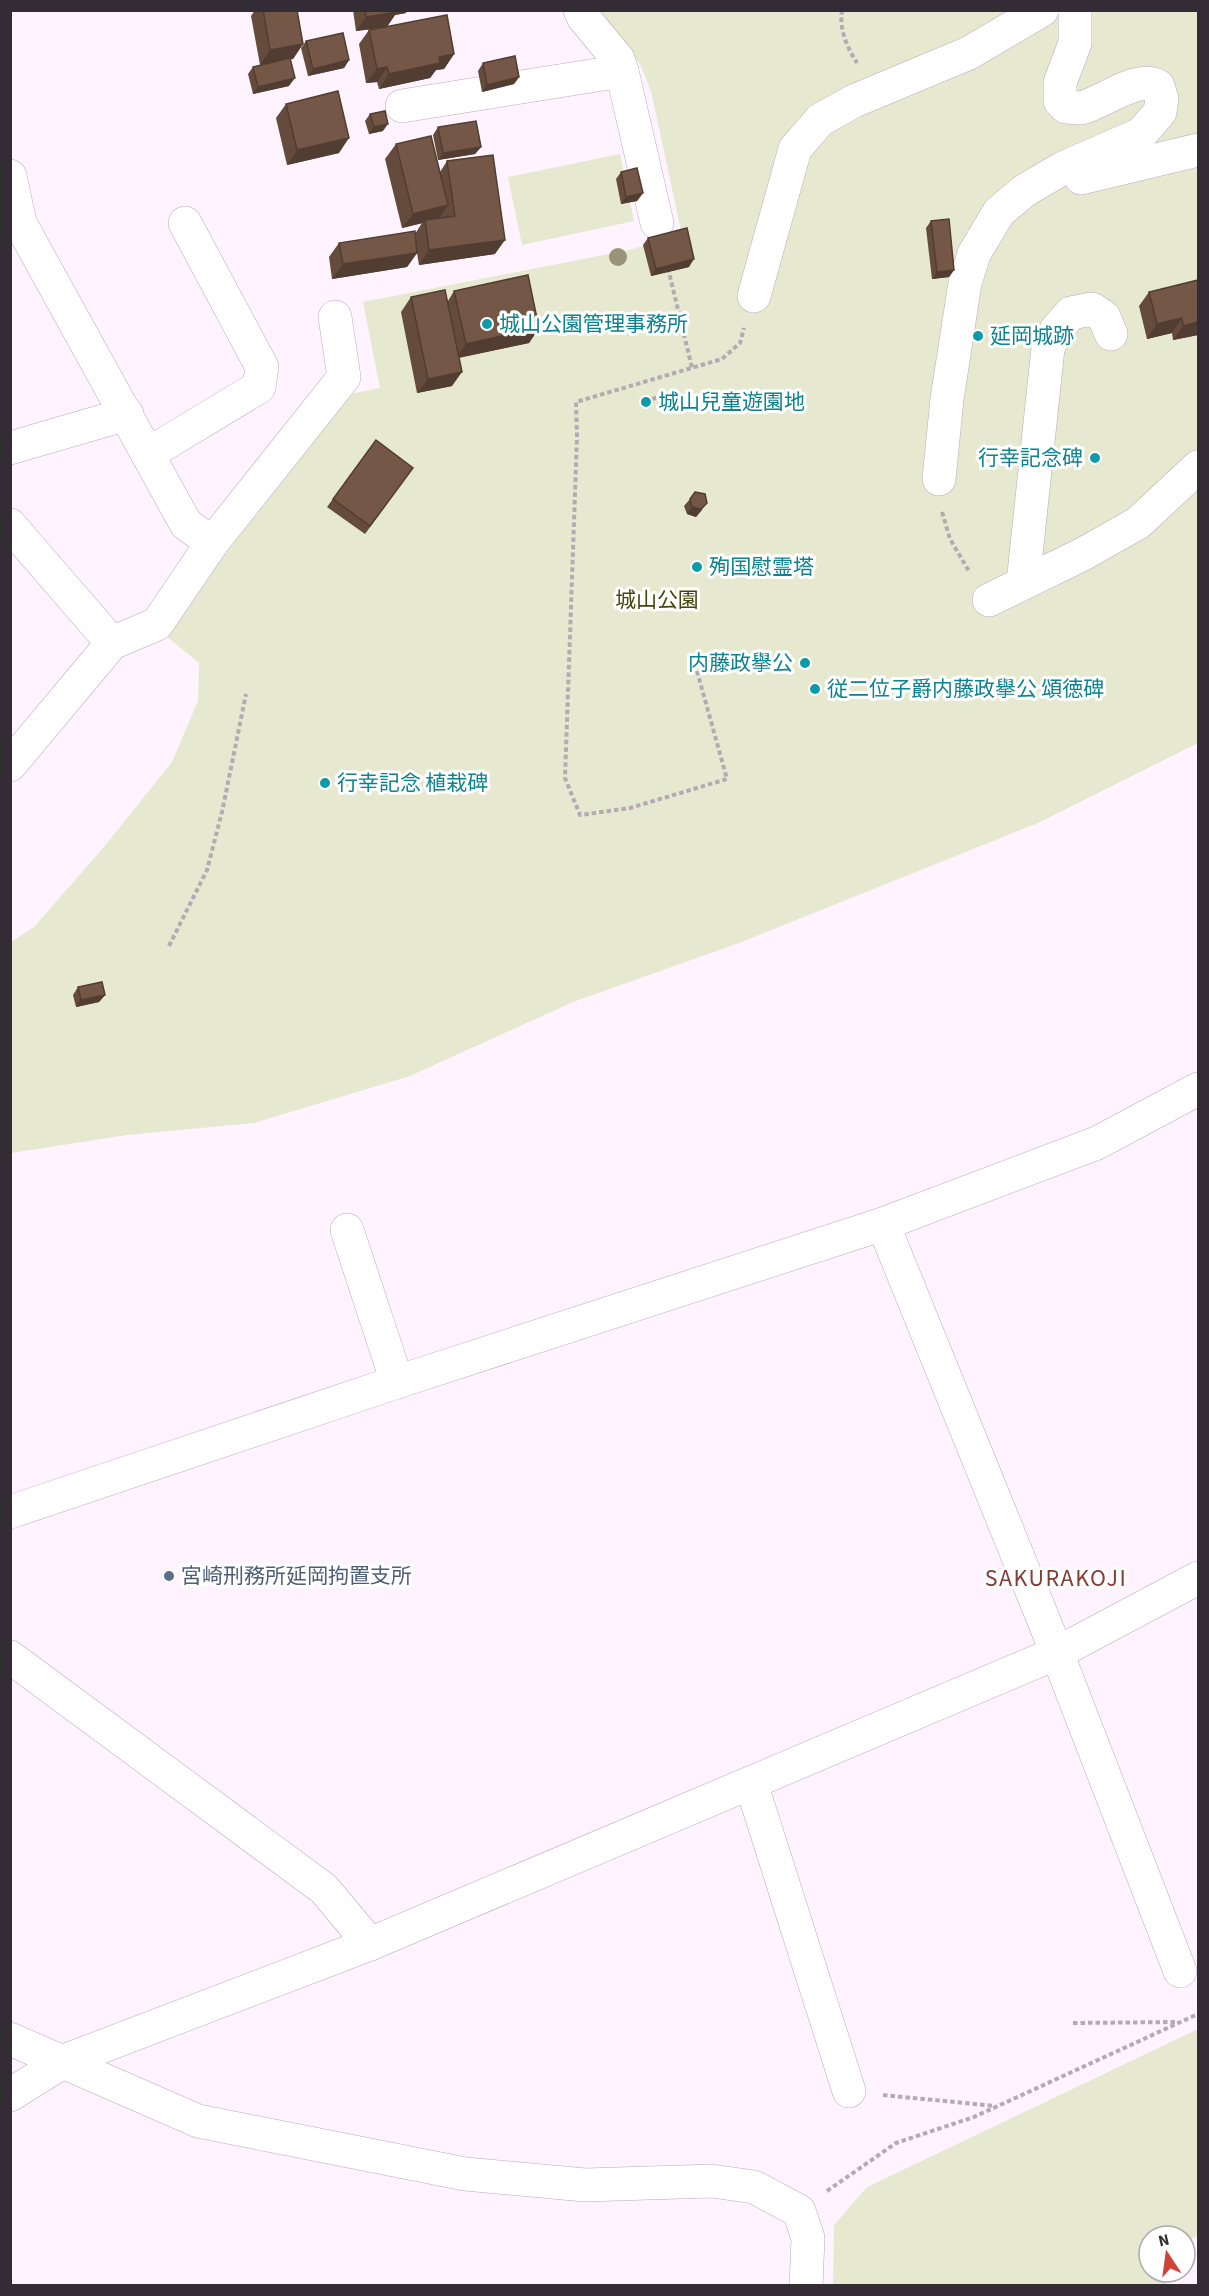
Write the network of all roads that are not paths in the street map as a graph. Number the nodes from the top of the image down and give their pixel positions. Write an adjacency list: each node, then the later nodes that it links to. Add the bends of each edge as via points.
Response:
1 (580, 10): 4 (street, via 618,59)
2 (1042, 10): 12 (street, via 969,53 870,94 820,120 795,149)
3 (1075, 10): 8 (street, via 1075,43 1060,83 1060,101 1066,107 1080,108 1151,82 1158,86 1162,99 1160,112 1141,134 1063,168)
4 (622, 71): 5 (street); 10 (street)
5 (402, 106)
6 (1198, 150): 8 (street, via 1078,178)
7 (10, 176): 11 (street)
8 (1008, 204): 19 (street, via 974,254 965,283)
9 (185, 223): 17 (street, via 262,367 259,387)
10 (657, 223)
11 (15, 227): 15 (street)
12 (754, 296)
13 (336, 317): 21 (street, via 344,377)
14 (1111, 334): 22 (street, via 1104,317 1092,309 1071,313 1056,330 1048,348)
15 (126, 414): 16 (street); 17 (street)
16 (10, 448)
17 (148, 454): 21 (street, via 186,524)
18 (1198, 467): 22 (street, via 1138,523)
19 (939, 478)
20 (10, 525): 24 (street)
21 (212, 543): 24 (street, via 157,624)
22 (1023, 584): 23 (street)
23 (989, 600)
24 (112, 643): 25 (street)
25 (10, 765)
26 (1198, 1089): 27 (street, via 1097,1143)
27 (883, 1224): 29 (street); 32 (street)
28 (347, 1230): 29 (street)
29 (396, 1382): 30 (street)
30 (10, 1512)
31 (1198, 1578): 32 (street)
32 (1057, 1653): 34 (street); 36 (street)
33 (10, 1657): 35 (street, via 324,1889)
34 (751, 1783): 35 (street); 39 (street)
35 (370, 1944): 38 (street)
36 (1180, 1971)
37 (10, 2039): 38 (street)
38 (64, 2061): 40 (street); 41 (street, via 198,2121 465,2174 585,2185 712,2181 754,2187 798,2211 808,2238)
39 (849, 2091)
40 (10, 2095)
41 (806, 2286)

